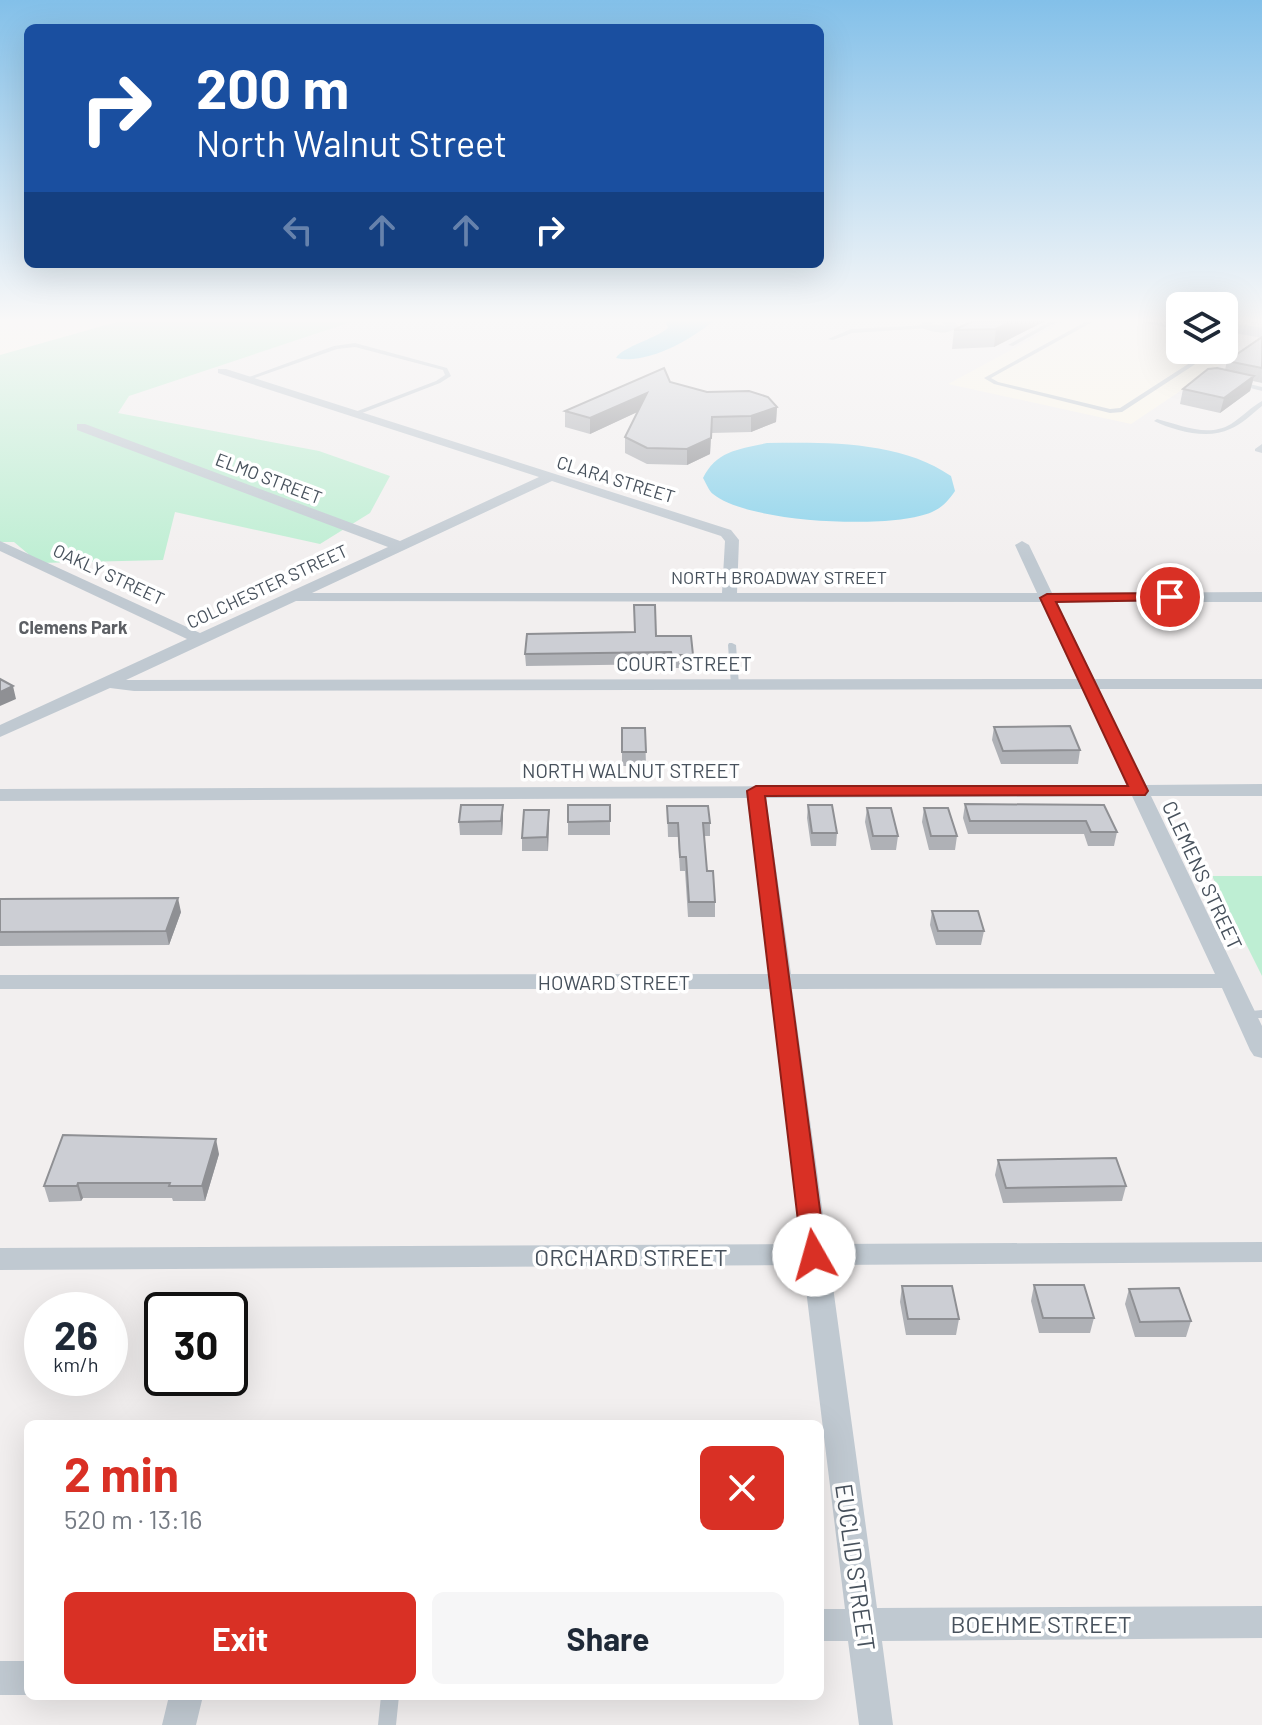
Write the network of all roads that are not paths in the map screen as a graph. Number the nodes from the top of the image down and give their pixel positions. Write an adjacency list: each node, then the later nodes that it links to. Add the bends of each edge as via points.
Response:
1 (320, 402): 6 (street, CLARA STREET)
2 (387, 402): 6 (lane)
3 (1071, 402): 4 (lane, via 1110,411)
4 (1135, 402)
5 (1262, 403): 7 (lane, via 1218,431)
6 (357, 413): 9 (street, CLARA STREET)
7 (1157, 421)
8 (81, 427): 12 (street, ELMO STREET)
9 (550, 477): 12 (street, COLCHESTER STREET); 14 (street, CLARA STREET, via 726,533 732,540)
10 (0, 545): 17 (street, OAKLY STREET)
11 (1022, 545): 16 (street, CLEMENS STREET)
12 (400, 546): 13 (street, COLCHESTER STREET)
13 (296, 596): 14 (street, NORTH BROADWAY STREET); 17 (street, COLCHESTER STREET)
14 (729, 597): 16 (street, NORTH BROADWAY STREET)
15 (1262, 597): 16 (street, NORTH BROADWAY STREET)
16 (1047, 598): 22 (street, CLEMENS STREET)
17 (200, 639): 19 (street, COLCHESTER STREET)
18 (732, 645): 21 (lane)
19 (106, 682): 21 (street, COURT STREET); 23 (street, COLCHESTER STREET)
20 (1262, 684): 22 (street, COURT STREET)
21 (735, 685): 22 (street, COURT STREET)
22 (1089, 685): 26 (street, CLEMENS STREET)
23 (0, 732)
24 (1262, 790): 26 (street, NORTH WALNUT STREET)
25 (756, 791): 26 (street, NORTH WALNUT STREET); 27 (street, NORTH WALNUT STREET); 30 (street, EUCLID STREET)
26 (1139, 791): 28 (street, CLEMENS STREET)
27 (0, 795)
28 (1229, 981): 30 (street, HOWARD STREET); 31 (street, CLEMENS STREET)
29 (0, 982): 30 (street, HOWARD STREET)
30 (782, 982): 34 (street, EUCLID STREET)
31 (1253, 1015): 32 (street, CLEMENS STREET)
32 (1262, 1050)
33 (1262, 1252): 34 (street, ORCHARD STREET)
34 (814, 1255): 35 (street, ORCHARD STREET); 38 (street, EUCLID STREET)
35 (0, 1259)
36 (1262, 1622): 38 (street, BOEHME STREET)
37 (824, 1625): 38 (street, BOEHME STREET)
38 (864, 1625): 45 (street, EUCLID STREET)
39 (0, 1678): 40 (street)
40 (24, 1678)
41 (185, 1700): 43 (street)
42 (390, 1700): 44 (lane)
43 (179, 1725)
44 (387, 1725)
45 (876, 1725)

